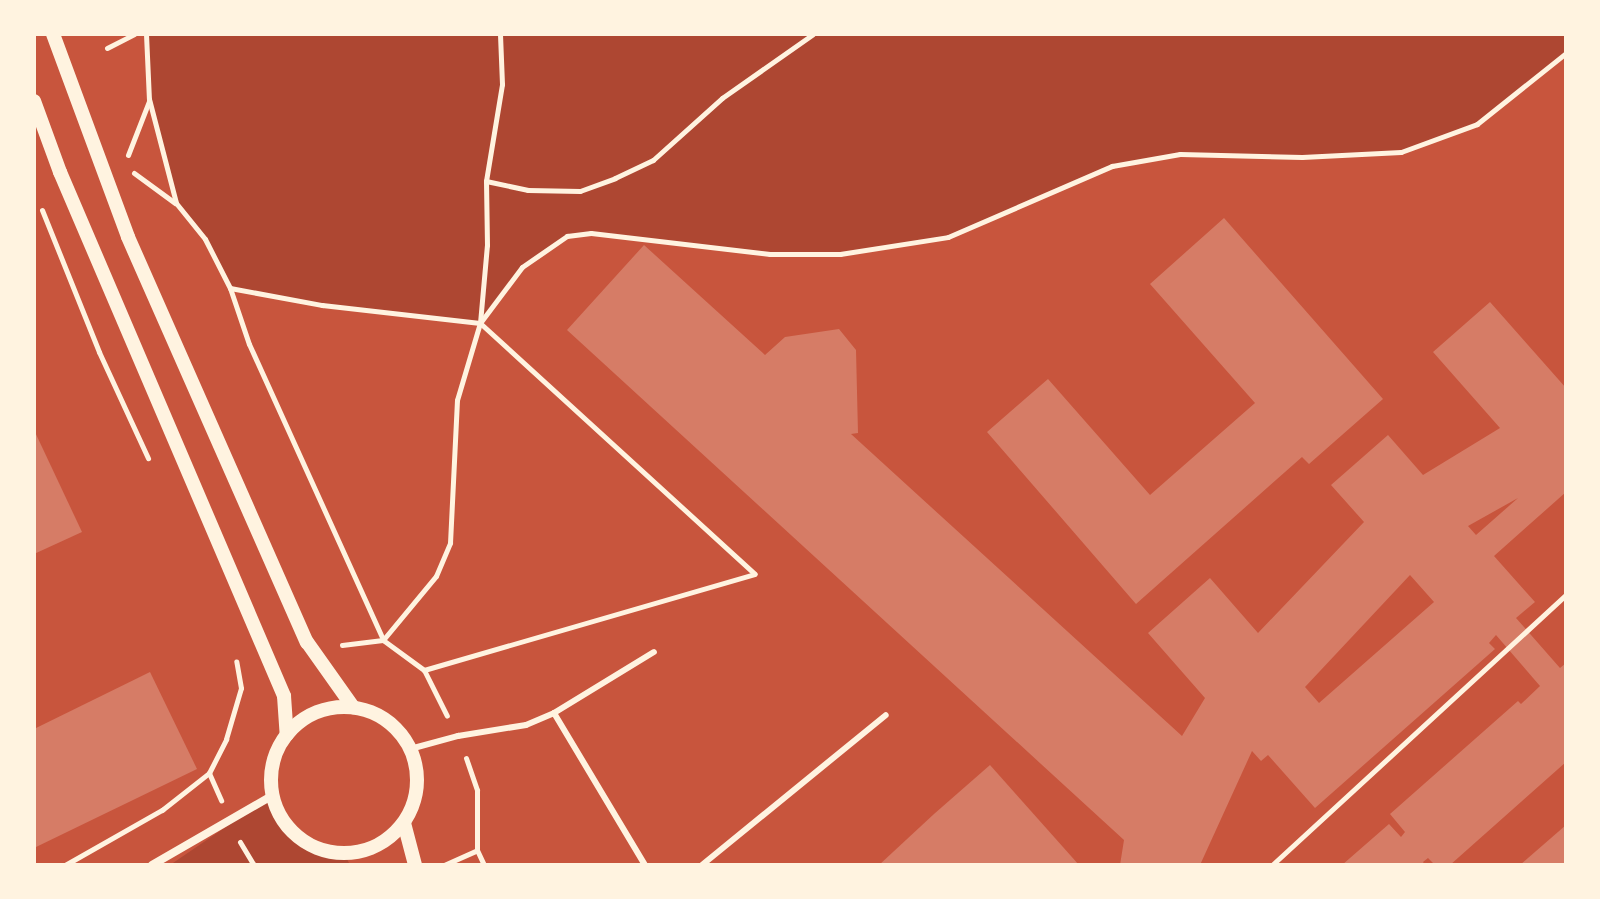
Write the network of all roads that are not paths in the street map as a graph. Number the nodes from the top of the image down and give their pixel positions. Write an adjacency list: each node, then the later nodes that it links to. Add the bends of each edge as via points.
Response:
1 (53, 34): 4 (street, via 128,237 307,642)
2 (34, 101): 7 (street, via 284,696)
3 (654, 652): 5 (lane)
4 (353, 707): 7 (street, via 316,713); 8 (street, via 377,714 397,729)
5 (554, 713): 8 (lane, via 526,725); 14 (lane)
6 (886, 715): 15 (lane)
7 (287, 735): 9 (street, via 271,774)
8 (410, 749): 10 (street, via 417,787)
9 (273, 795): 11 (street, via 283,819 302,840); 12 (street)
10 (404, 823): 11 (street, via 387,839); 13 (street)
11 (348, 859)
12 (152, 865)
13 (415, 865)
14 (645, 865)
15 (702, 865)

